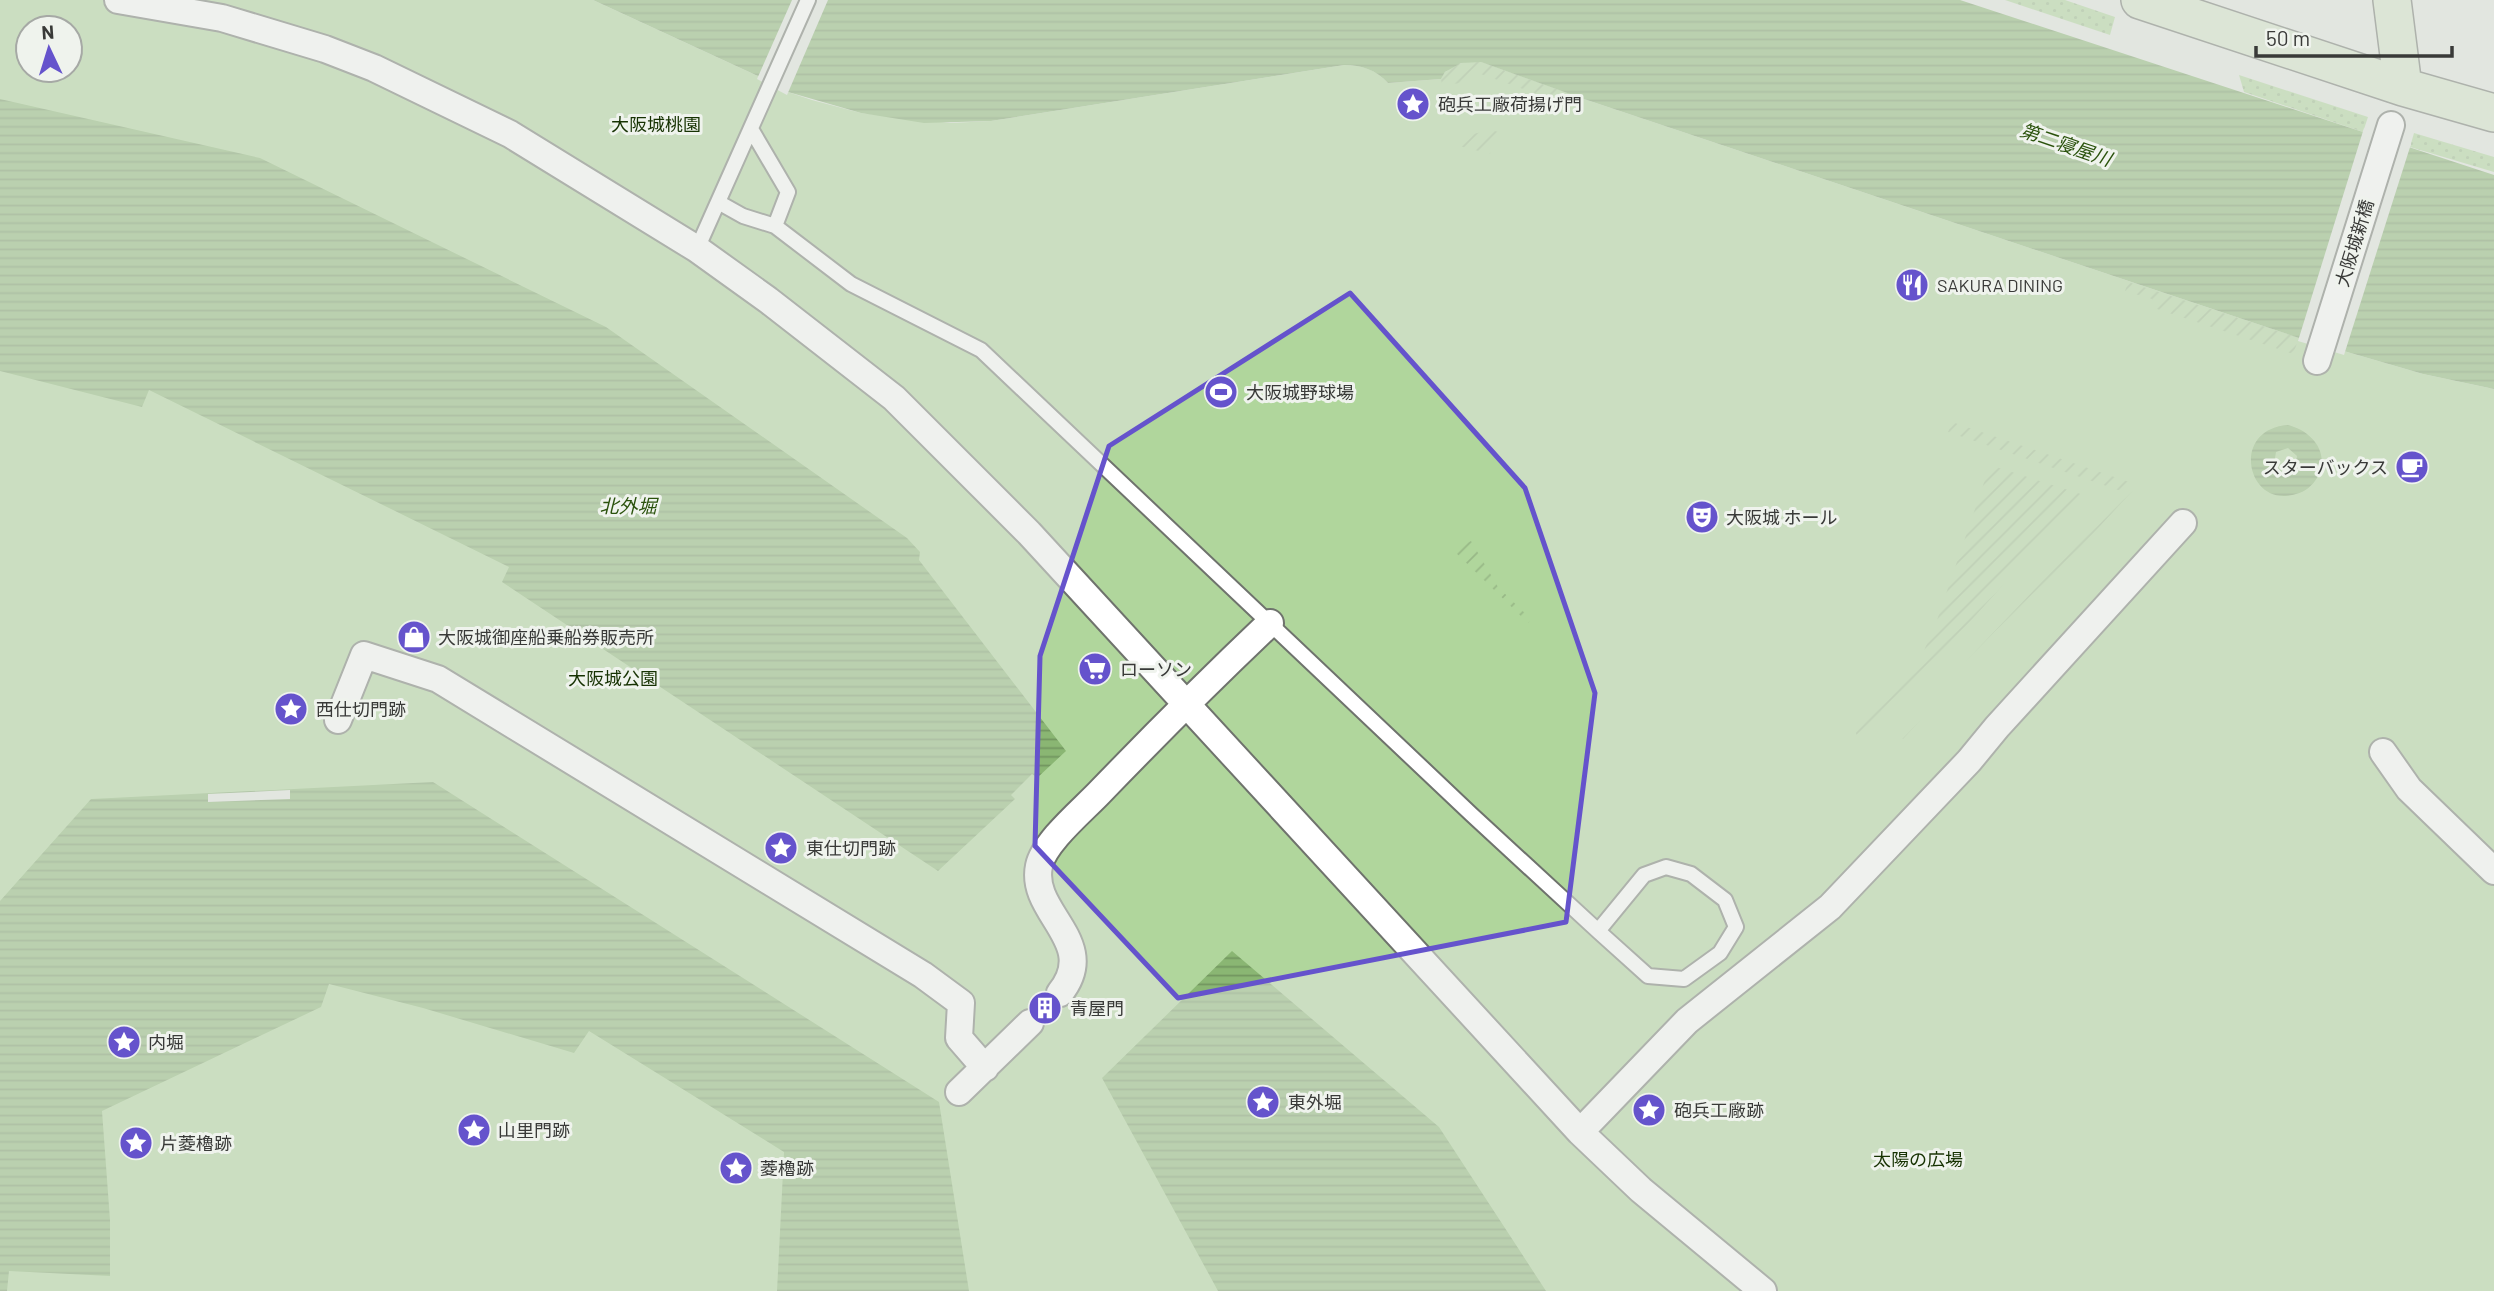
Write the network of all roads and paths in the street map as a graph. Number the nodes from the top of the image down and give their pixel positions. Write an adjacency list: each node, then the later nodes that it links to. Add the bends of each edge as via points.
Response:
1 (118, 0): 11 (street, via 222,18 374,68 510,134)
2 (808, 0): 8 (lane)
3 (2140, 0): 5 (street)
4 (2392, 0): 5 (street)
5 (2403, 87): 6 (street)
6 (2494, 113)
7 (2391, 125): 12 (street, 大阪城新橋)
8 (751, 129): 9 (lane); 10 (lane, via 788,192)
9 (718, 202): 10 (lane); 11 (lane)
10 (775, 226): 14 (lane, via 851,284 981,351)
11 (697, 249): 15 (street, via 894,398 1029,533)
12 (2317, 361)
13 (2183, 523): 24 (street, via 1969,761 1830,907 1687,1021)
14 (1270, 622): 15 (street); 19 (lane)
15 (1186, 704): 20 (street, via 1044,853 1039,865 1041,889 1073,954 1069,982); 24 (street)
16 (338, 720): 22 (street, via 364,655 438,679 923,975 961,1003 959,1038)
17 (2383, 752): 18 (street, via 2409,789)
18 (2494, 871)
19 (1598, 932): 19 (lane, via 1644,875 1666,867 1691,874 1725,900 1736,927 1720,953 1684,979 1648,975)
20 (1060, 993)
21 (1030, 1023): 22 (street)
22 (985, 1068): 23 (street)
23 (959, 1092)
24 (1580, 1132): 25 (street, via 1641,1190)
25 (1763, 1291)

